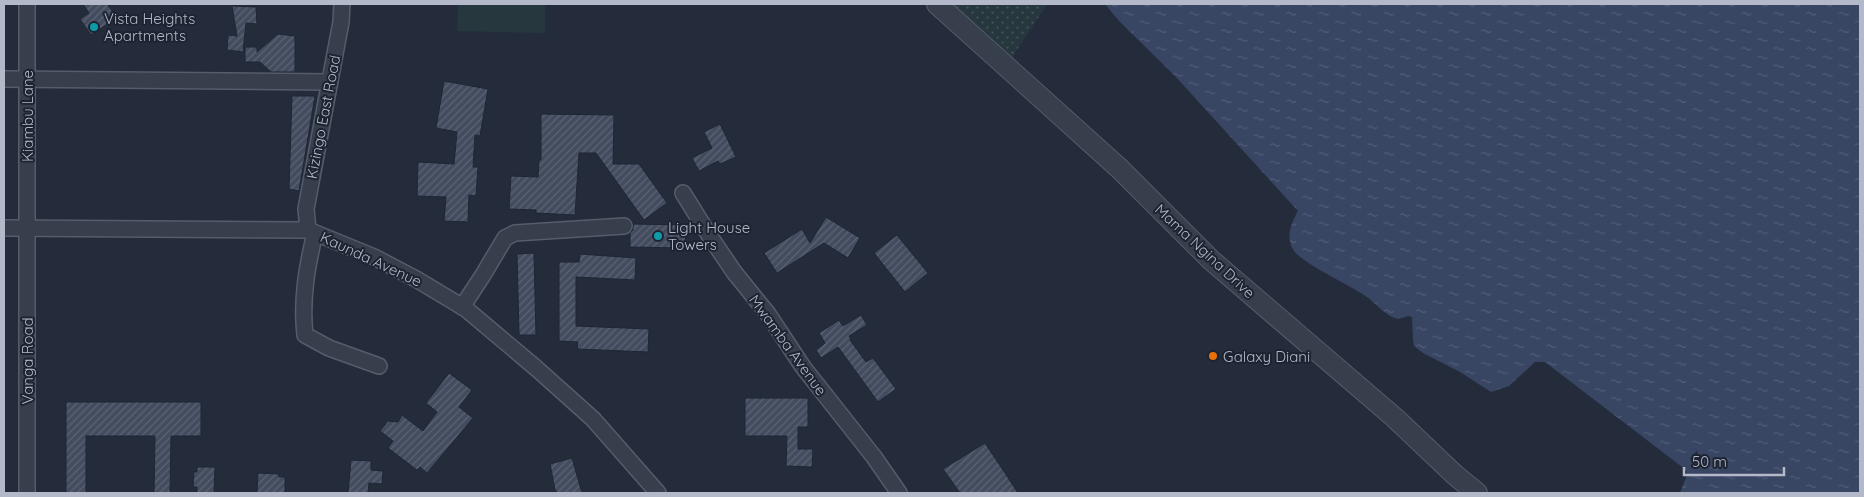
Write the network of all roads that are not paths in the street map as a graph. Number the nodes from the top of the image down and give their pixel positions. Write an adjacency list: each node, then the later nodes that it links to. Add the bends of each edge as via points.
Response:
1 (27, 4): 5 (street, Kiambu Lane)
2 (342, 4): 6 (street, Kizingo East Road)
3 (937, 4): 17 (street, Mama Ngina Drive, via 1120,169 1211,260)
4 (4, 79): 5 (street)
5 (27, 79): 6 (street); 10 (street, Kiambu Lane)
6 (329, 82): 11 (street, Kizingo East Road, via 306,209)
7 (683, 193): 16 (street, Mwamba Avenue, via 710,238 768,314 803,368)
8 (624, 226): 12 (street, via 510,235)
9 (4, 228): 10 (street, Kaunda Avenue)
10 (27, 228): 11 (street, Kaunda Avenue); 14 (street, Vanga Road)
11 (311, 231): 12 (street, Kaunda Avenue, via 374,257); 13 (street, Kizingo East Road, via 303,315 305,335 329,348)
12 (462, 307): 15 (street, Kaunda Avenue, via 593,419)
13 (379, 366)
14 (27, 493)
15 (658, 493)
16 (899, 493)
17 (1477, 493)

